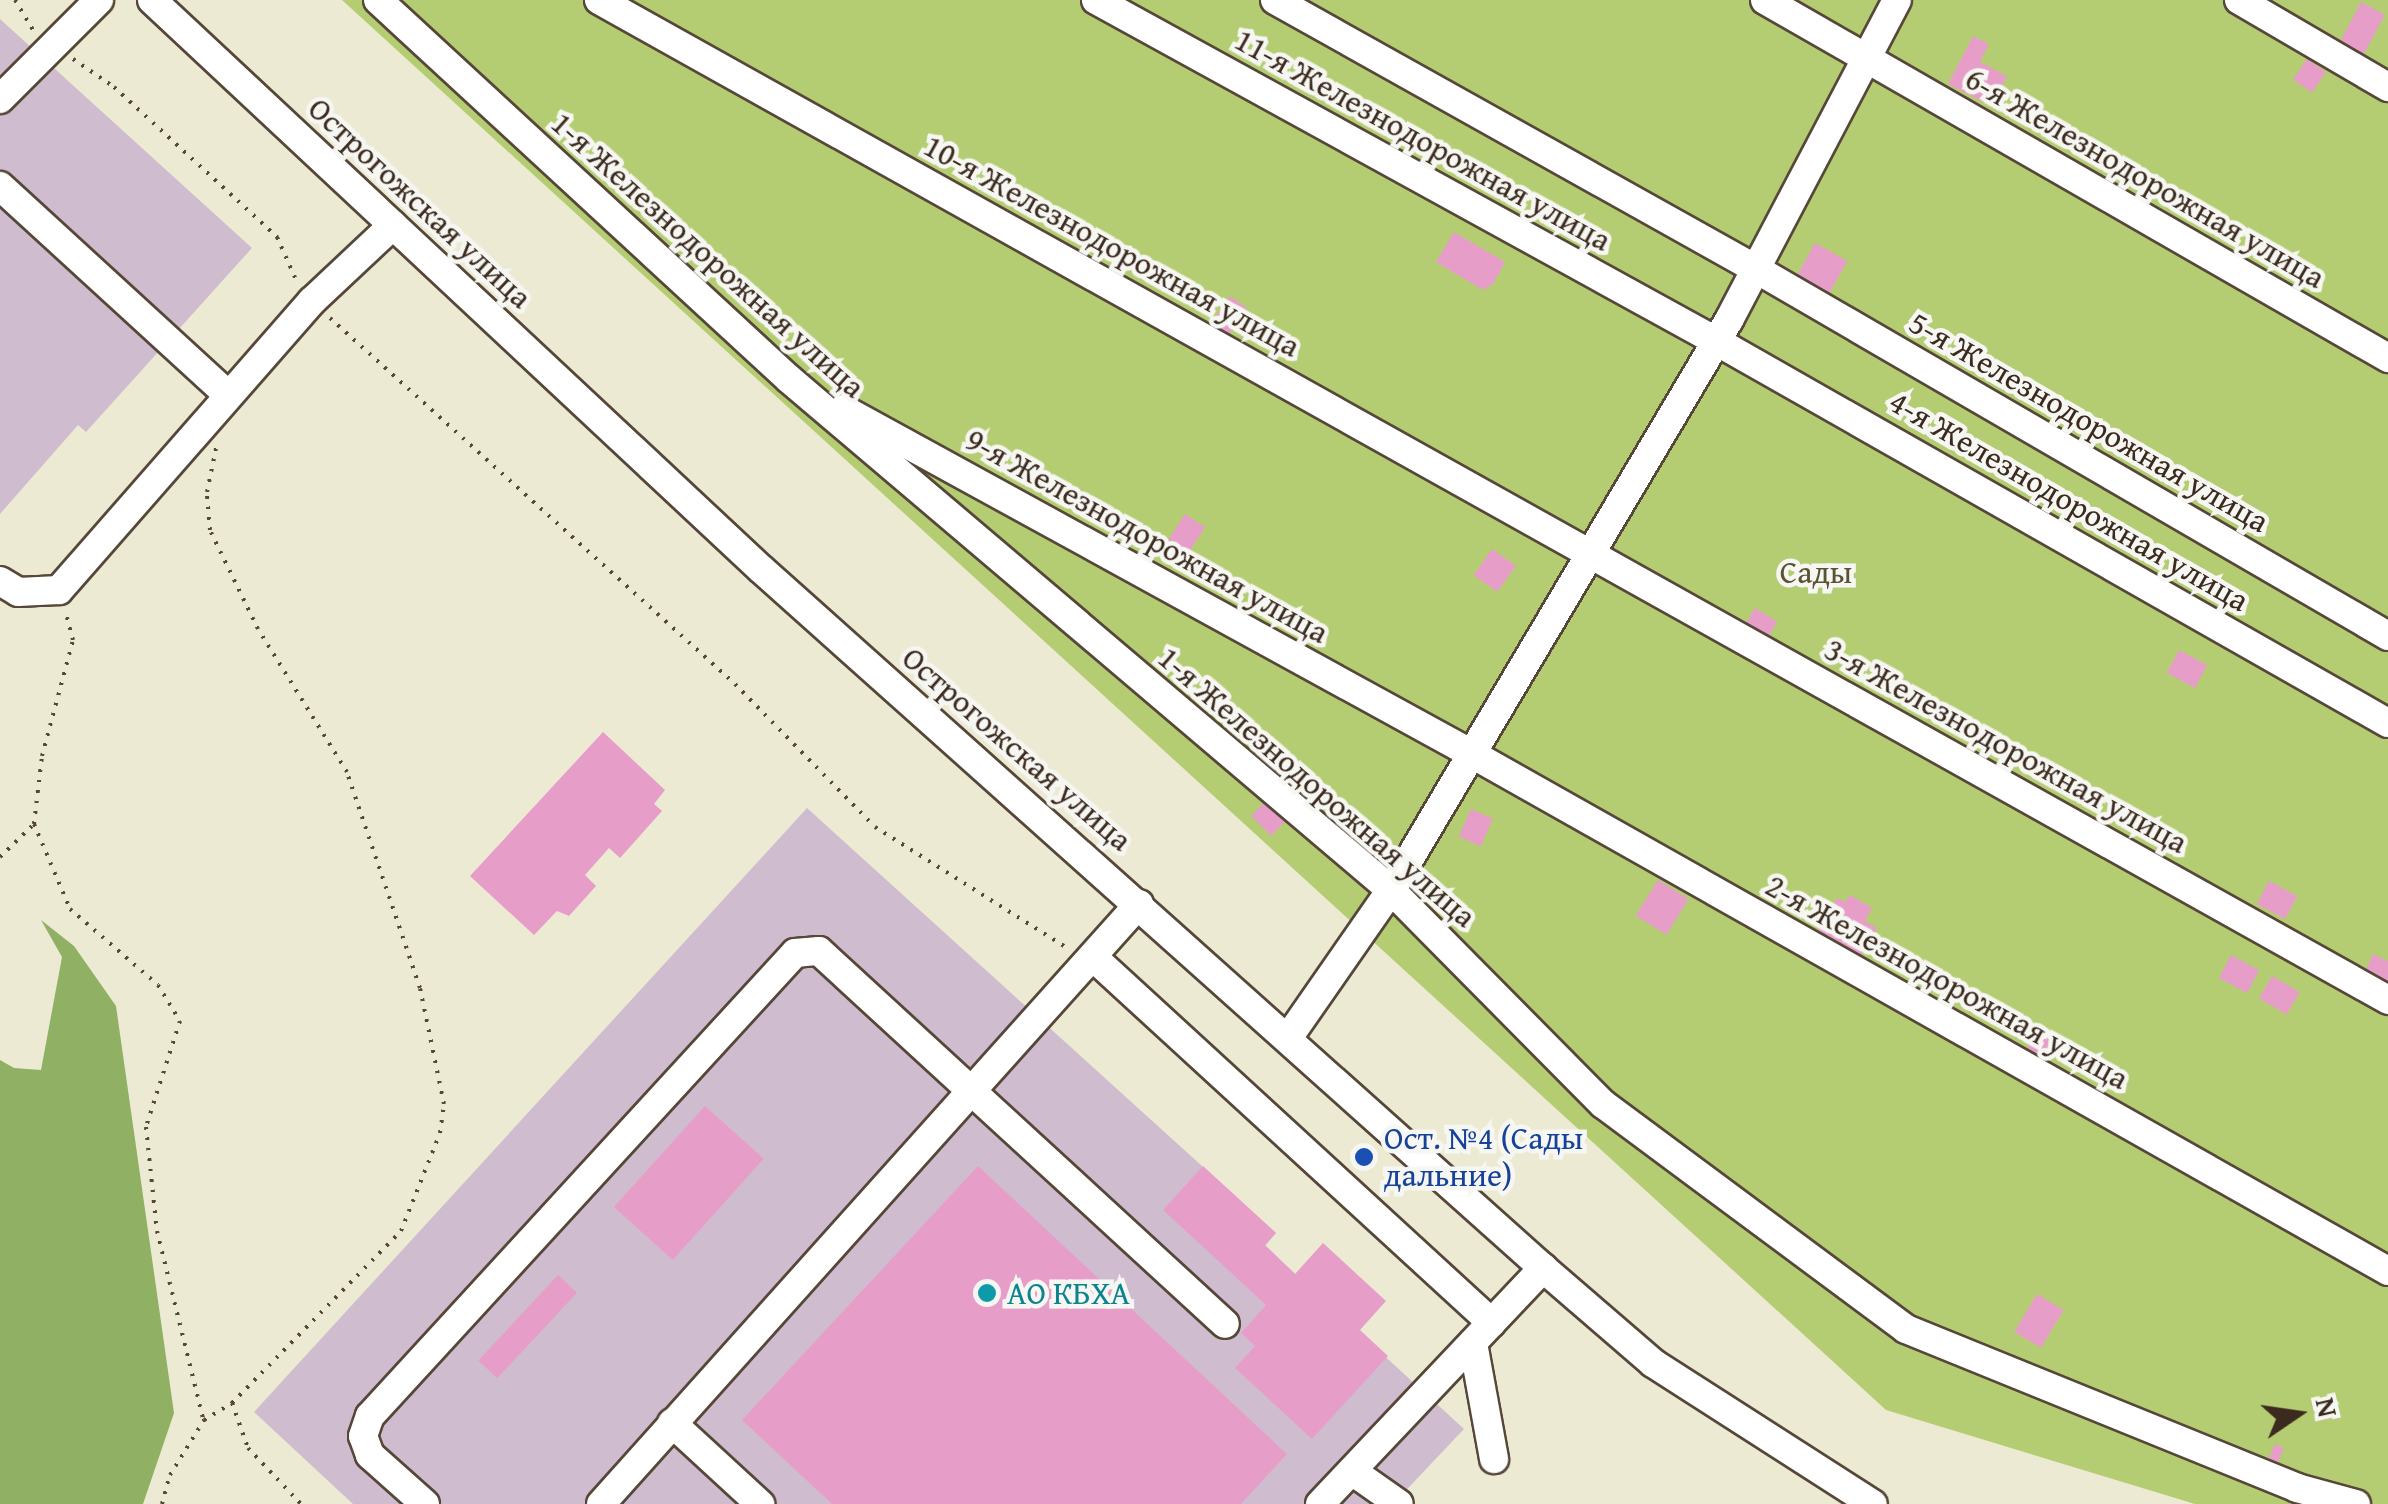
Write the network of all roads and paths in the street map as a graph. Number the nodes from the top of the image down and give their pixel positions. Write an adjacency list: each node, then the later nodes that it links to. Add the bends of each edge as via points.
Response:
1 (15, 0): 11 (path, via 35,34)
2 (99, 0): 11 (street)
3 (152, 0): 16 (street, Острогожская улица)
4 (378, 0): 21 (street, 1-я Железнодорожная улица)
5 (599, 0): 24 (street, 10-я Железнодорожная улица)
6 (1096, 0): 19 (street, 11-я Железнодорожная улица)
7 (1275, 0): 17 (street, 5-я Железнодорожная улица)
8 (1765, 0): 12 (street, 6-я Железнодорожная улица)
9 (1898, 0): 12 (street)
10 (2239, 0): 13 (street)
11 (50, 44): 14 (street); 18 (path, via 114,87 277,237)
12 (1867, 58): 17 (street); 20 (street, 6-я Железнодорожная улица)
13 (2388, 87)
14 (0, 99)
15 (0, 186): 22 (street)
16 (393, 225): 18 (street); 33 (street, Острогожская улица, via 761,569)
17 (1756, 268): 19 (street); 27 (street, 5-я Железнодорожная улица)
18 (306, 307): 22 (street); 34 (path, via 722,672 875,828 1012,916)
19 (1716, 341): 24 (street); 28 (street, 4-я Железнодорожная улица)
20 (2388, 358)
21 (789, 379): 29 (street, 9-я Железнодорожная улица); 32 (street, 1-я Железнодорожная улица)
22 (227, 394): 26 (street)
23 (219, 433): 42 (path, via 207,492 210,530 258,630 346,772 420,988 444,1104 440,1132 401,1231)
24 (1590, 553): 29 (street); 35 (street, 3-я Железнодорожная улица)
25 (0, 581): 26 (street, via 18,592)
26 (59, 590): 30 (path, via 73,640 42,756)
27 (2388, 636)
28 (2388, 723)
29 (1472, 754): 32 (street); 39 (street, 2-я Железнодорожная улица)
30 (34, 824): 31 (path); 43 (path, via 70,909 158,984 180,1021 146,1127 157,1232)
31 (0, 857)
32 (1391, 890): 36 (street); 55 (street, 1-я Железнодорожная улица, via 1602,1104 1906,1329 2297,1488)
33 (1139, 904): 34 (street); 36 (street, Острогожская улица)
34 (1093, 957): 37 (street); 41 (street)
35 (2388, 1000)
36 (1288, 1038): 38 (street, Острогожская улица)
37 (974, 1092): 40 (street); 44 (street); 49 (street, via 819,951 795,953 370,1416 363,1436 370,1456)
38 (1544, 1268): 41 (street); 54 (street, Острогожская улица, via 1653,1362)
39 (2388, 1271)
40 (1225, 1324)
41 (1483, 1332): 45 (street); 46 (street)
42 (232, 1403): 43 (path); 48 (path, via 248,1448)
43 (204, 1420): 47 (path, via 170,1475)
44 (672, 1423): 50 (street); 51 (street)
45 (1494, 1458)
46 (1352, 1470): 52 (street); 53 (street)
47 (162, 1504)
48 (301, 1504)
49 (424, 1504)
50 (600, 1504)
51 (760, 1504)
52 (1320, 1504)
53 (1399, 1504)
54 (1872, 1504)
55 (2356, 1504)

